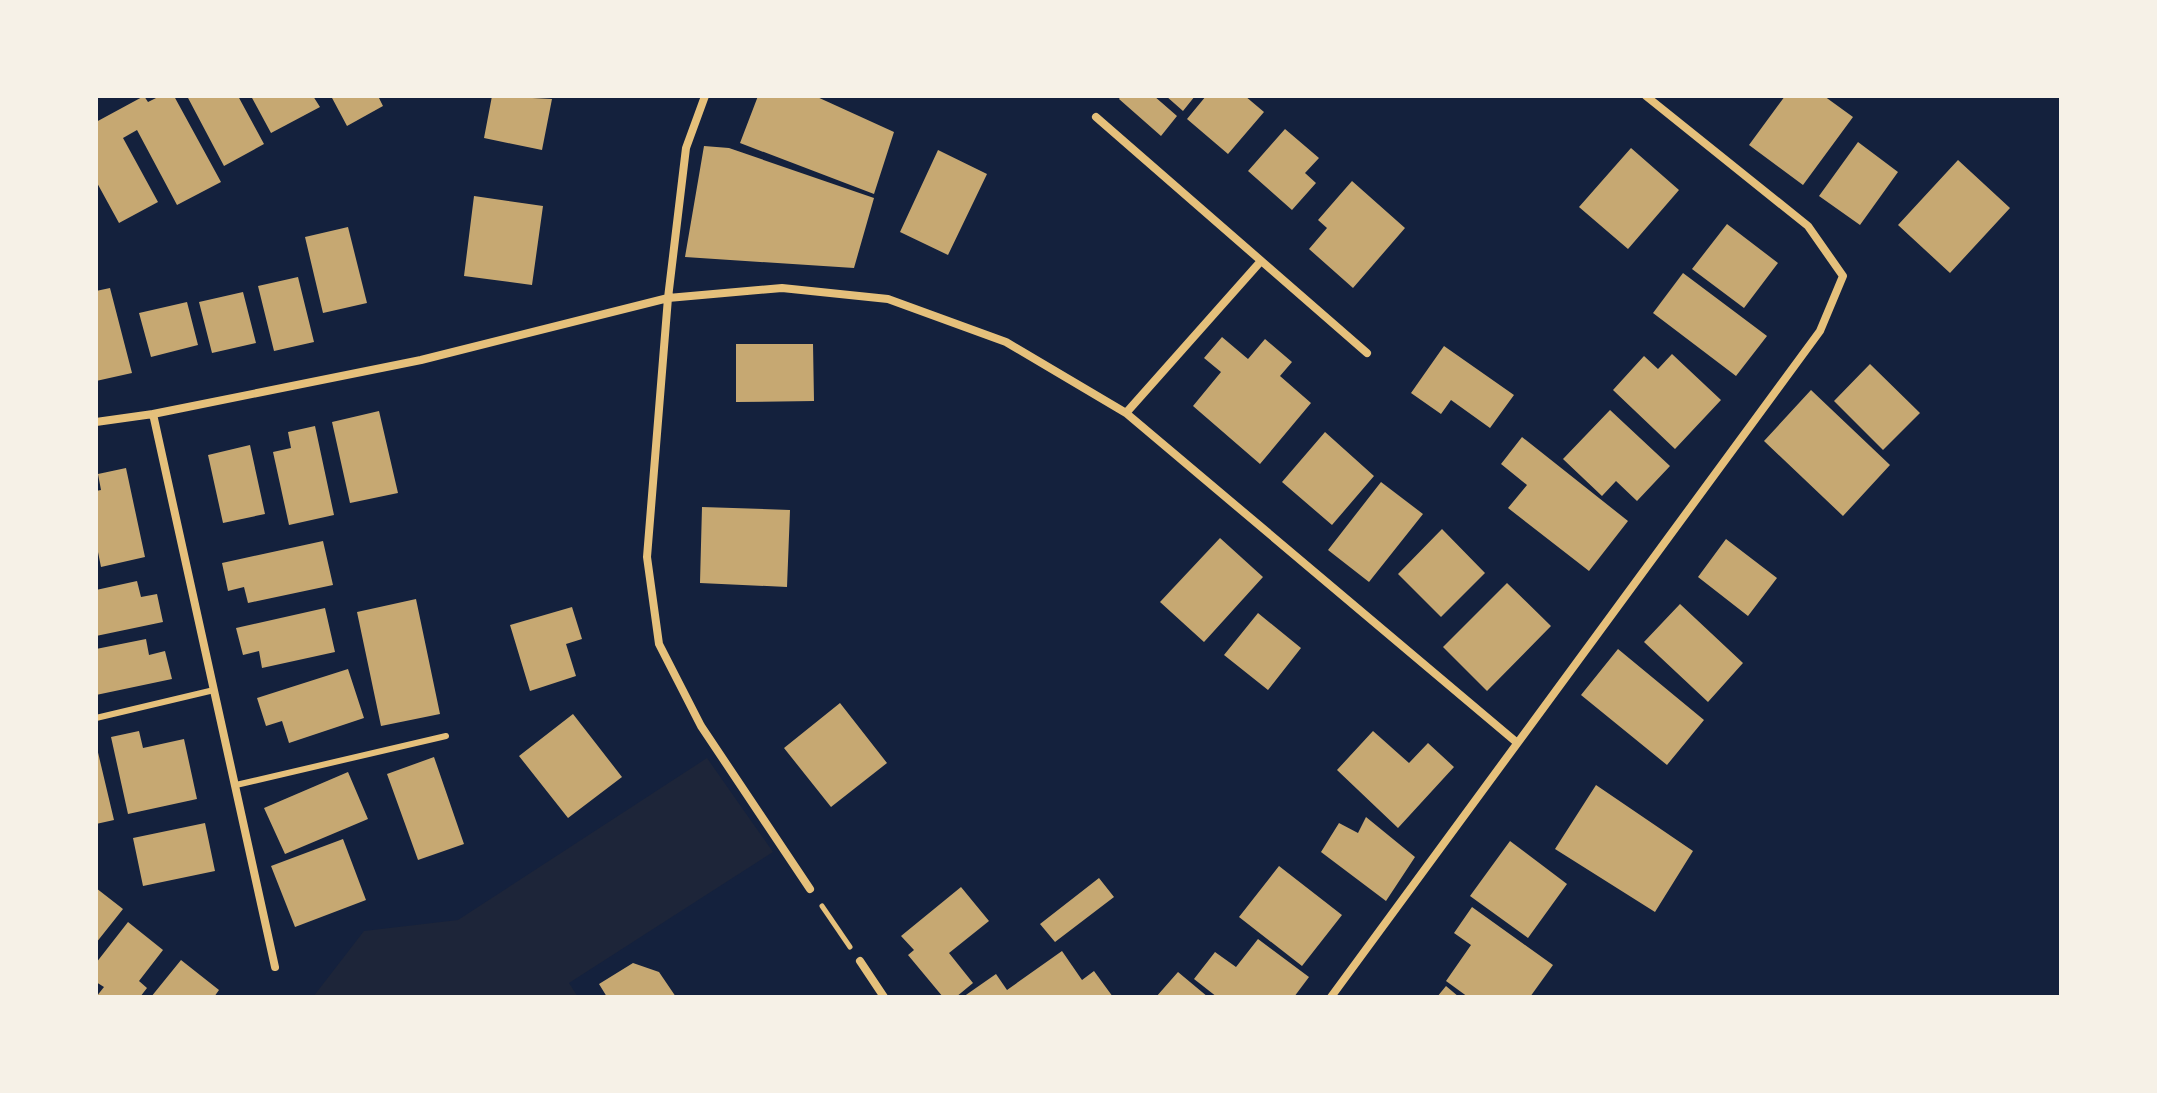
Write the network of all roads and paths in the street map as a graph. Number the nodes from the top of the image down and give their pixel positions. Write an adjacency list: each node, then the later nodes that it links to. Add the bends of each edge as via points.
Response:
1 (705, 96): 5 (street, via 686,148)
2 (1646, 96): 13 (street, via 1808,226 1843,276 1820,331)
3 (1096, 117): 4 (street)
4 (1261, 261): 6 (street); 7 (street)
5 (668, 298): 7 (street, via 782,288 888,299 1006,342); 8 (street, via 421,360); 15 (street, via 647,557 659,644 701,726)
6 (1367, 353)
7 (1126, 413): 13 (street)
8 (153, 414): 9 (street); 10 (street)
9 (96, 422)
10 (214, 690): 11 (lane); 14 (street)
11 (96, 718)
12 (446, 736): 14 (lane)
13 (1515, 741): 19 (street)
14 (236, 785): 17 (street)
15 (810, 889): 16 (path)
16 (860, 961): 18 (street)
17 (275, 967)
18 (884, 997)
19 (1331, 997)

